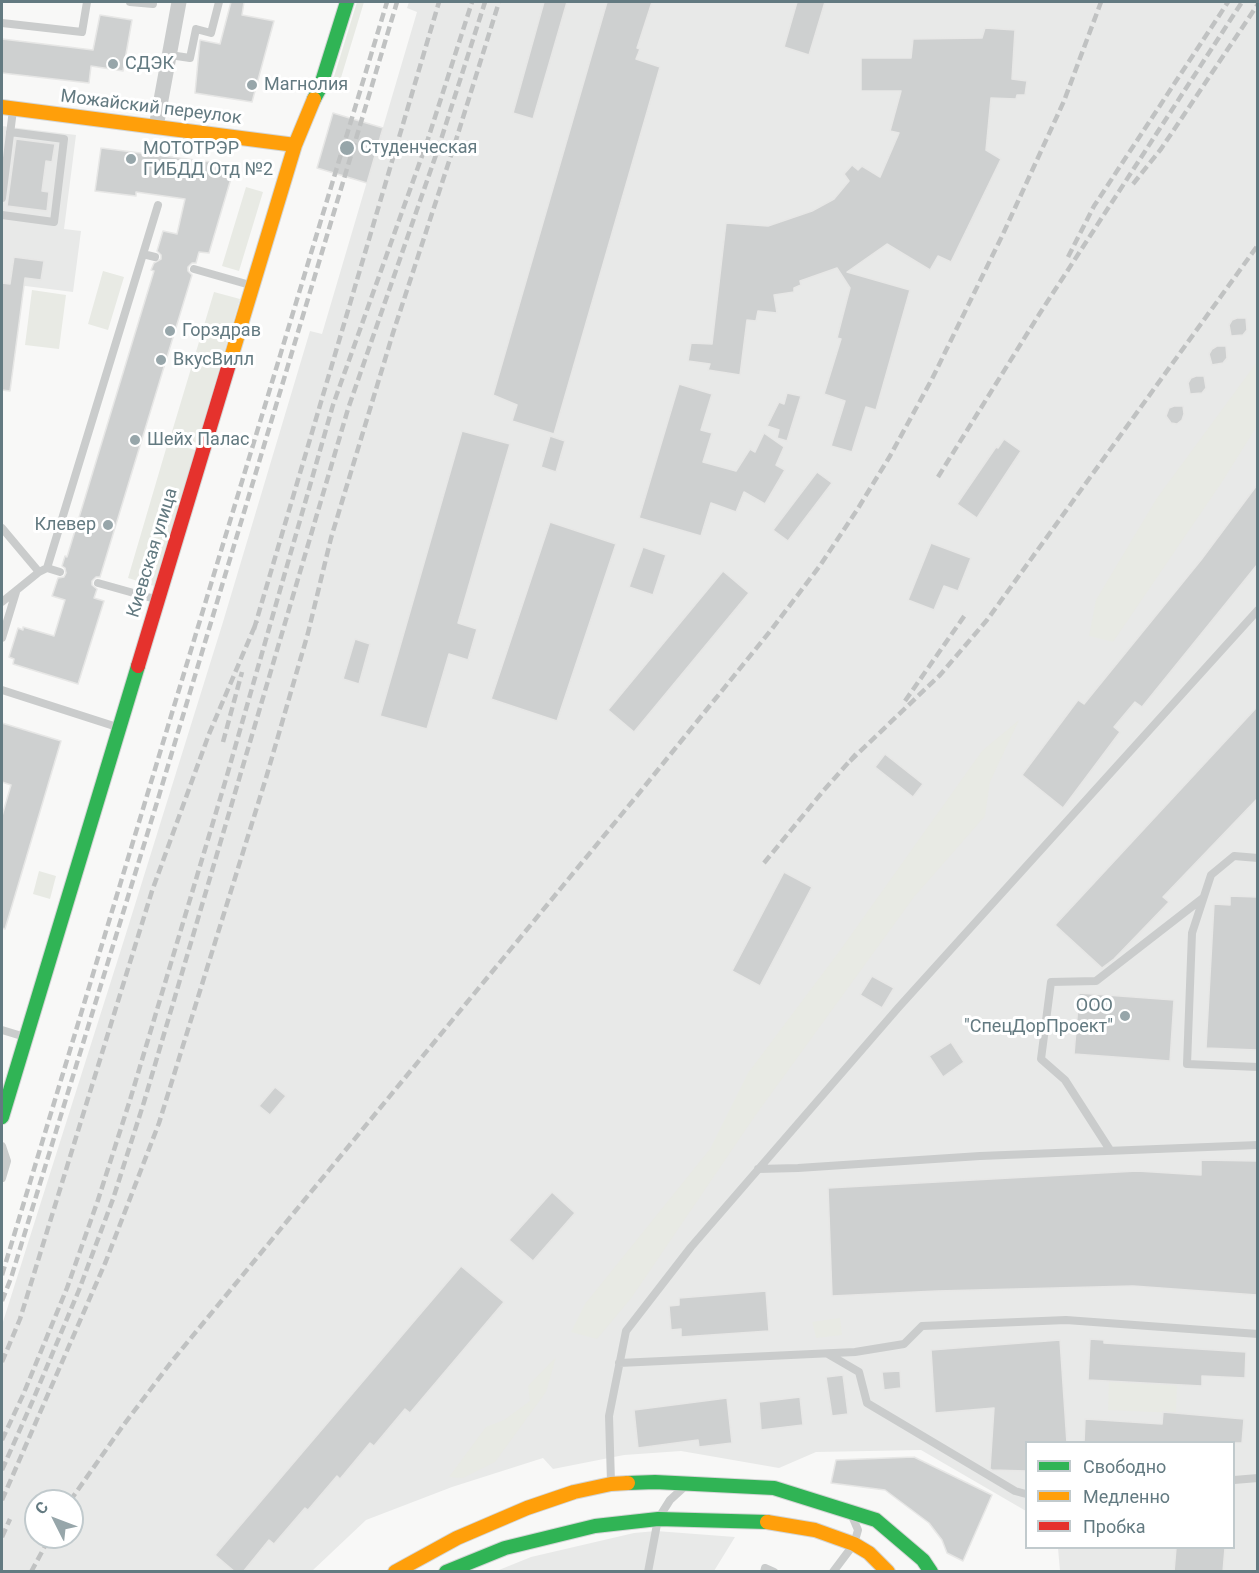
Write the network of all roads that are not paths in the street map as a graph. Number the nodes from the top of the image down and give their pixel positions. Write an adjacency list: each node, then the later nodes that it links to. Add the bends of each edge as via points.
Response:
1 (87, 2): 7 (lane, via 82,32)
2 (130, 2): 6 (lane)
3 (179, 2): 8 (street)
4 (219, 2): 8 (lane, via 211,33 196,29 190,58)
5 (347, 2): 12 (street, Киевская улица, via 320,88)
6 (153, 4)
7 (2, 23)
8 (170, 55): 10 (street)
9 (7, 108): 10 (street, Можайский переулок); 11 (lane)
10 (156, 127): 12 (street, Можайский переулок)
11 (10, 132): 13 (lane); 15 (lane, via 64,139 54,222)
12 (295, 145): 19 (street, Киевская улица)
13 (2, 198)
14 (158, 205): 16 (lane)
15 (2, 215)
16 (143, 254): 17 (lane); 21 (lane)
17 (155, 258)
18 (194, 269): 19 (lane)
19 (253, 286): 25 (street, Киевская улица)
20 (2, 528): 21 (lane)
21 (43, 570): 22 (lane); 24 (lane)
22 (60, 572)
23 (98, 583): 25 (lane)
24 (16, 590): 26 (lane); 28 (lane)
25 (158, 600): 30 (street, Киевская улица)
26 (2, 602)
27 (1257, 610): 40 (lane, via 905,999)
28 (2, 638)
29 (2, 690): 30 (lane)
30 (120, 728): 34 (street, Киевская улица)
31 (1257, 858): 32 (lane, via 1234,855 1211,875)
32 (1203, 897): 35 (lane, via 1192,933 1187,1064); 39 (lane, via 1096,981 1051,982 1041,1059 1065,1080)
33 (2, 1030): 34 (lane)
34 (27, 1038): 36 (street, Киевская улица)
35 (1257, 1067)
36 (2, 1117)
37 (1257, 1145): 39 (lane)
38 (2, 1146): 41 (lane, via 7,1161)
39 (1110, 1150): 40 (lane)
40 (758, 1169): 44 (lane, via 626,1331)
41 (2, 1178)
42 (1257, 1334): 43 (lane, via 1066,1320 922,1326 904,1344)
43 (826, 1354): 44 (lane); 49 (lane, via 859,1372 867,1403)
44 (619, 1363): 48 (lane, via 609,1416)
45 (1257, 1478): 46 (lane)
46 (1235, 1480)
47 (704, 1483): 48 (street); 50 (street, via 774,1488); 51 (lane, via 683,1487)
48 (611, 1484): 53 (street, via 527,1508 457,1538)
49 (1025, 1494)
50 (848, 1510): 52 (lane, via 858,1530); 60 (street, via 876,1520 923,1560)
51 (658, 1519): 52 (street, via 766,1522 815,1530); 54 (street, via 595,1527 505,1548); 55 (lane)
52 (854, 1544): 58 (lane); 59 (street, via 869,1552)
53 (395, 1572)
54 (446, 1572)
55 (648, 1572)
56 (764, 1572): 57 (lane, via 765,1568)
57 (774, 1572)
58 (833, 1572)
59 (888, 1572)
60 (931, 1572)

